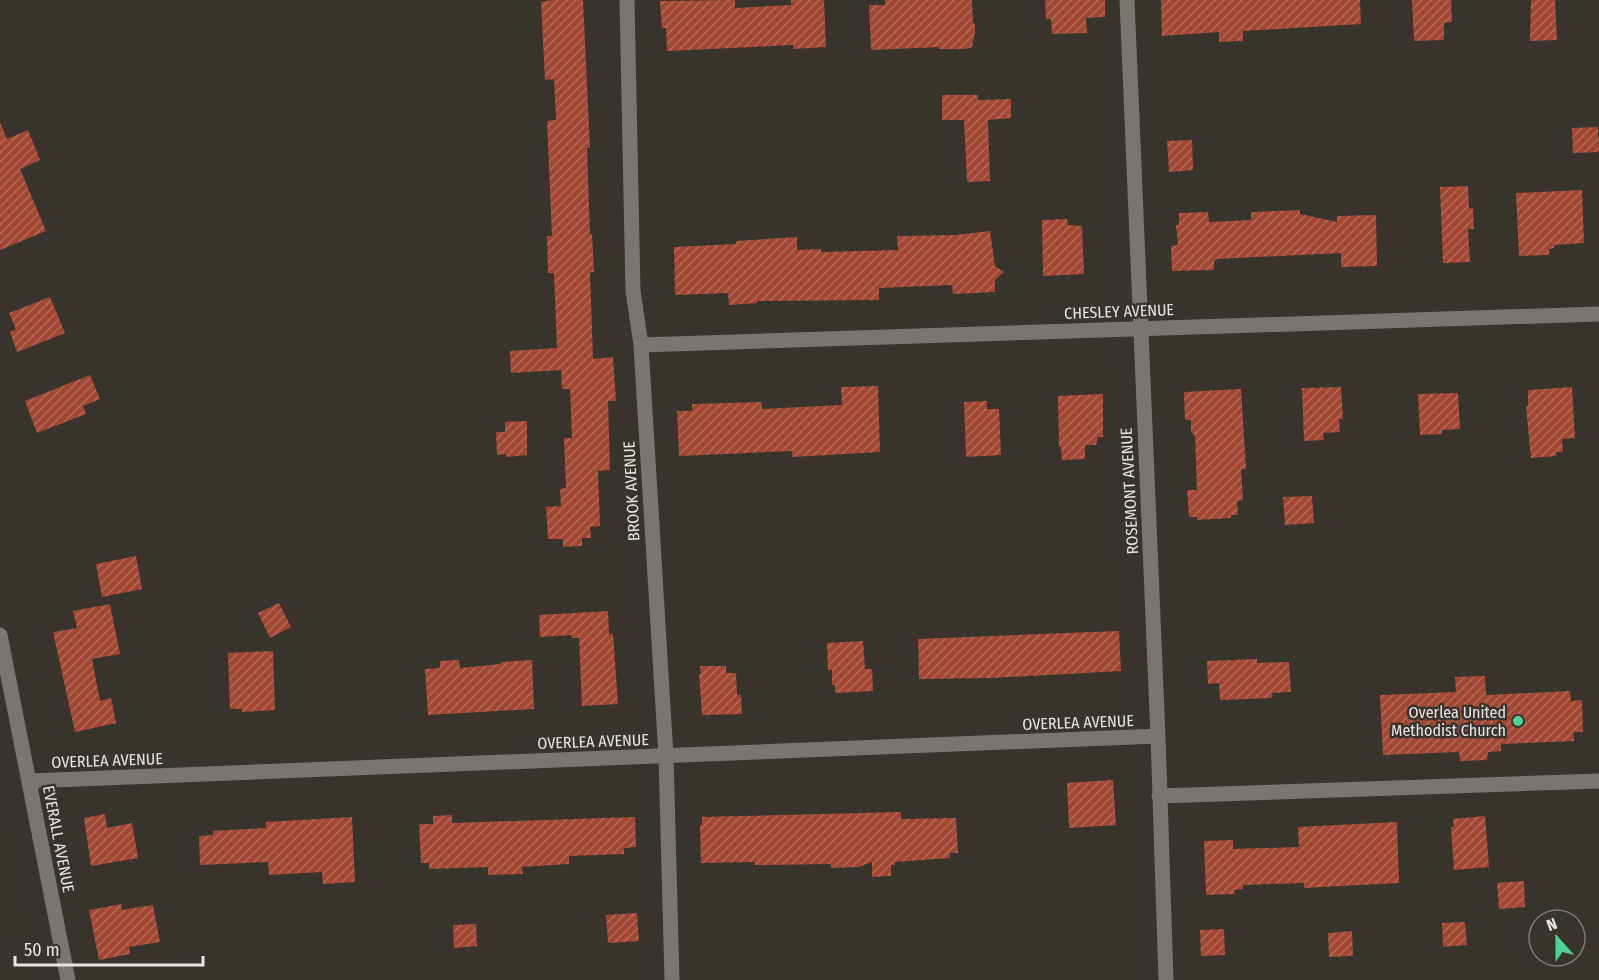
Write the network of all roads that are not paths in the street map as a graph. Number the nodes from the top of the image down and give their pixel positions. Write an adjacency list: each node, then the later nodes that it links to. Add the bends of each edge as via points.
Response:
1 (627, 0): 5 (street, BROOK AVENUE, via 633,291)
2 (1127, 0): 4 (street, ROSEMONT AVENUE)
3 (1599, 314): 4 (street, CHESLEY AVENUE)
4 (1139, 328): 5 (street, CHESLEY AVENUE); 7 (street, ROSEMONT AVENUE)
5 (641, 345): 8 (street, BROOK AVENUE)
6 (0, 635): 10 (street, EVERALL AVENUE)
7 (1158, 736): 8 (street, OVERLEA AVENUE); 11 (street, ROSEMONT AVENUE)
8 (666, 756): 10 (street, OVERLEA AVENUE); 13 (street, BROOK AVENUE)
9 (1599, 780): 11 (street)
10 (29, 781): 12 (street, EVERALL AVENUE)
11 (1159, 796): 14 (street, ROSEMONT AVENUE)
12 (68, 980)
13 (672, 980)
14 (1166, 980)

